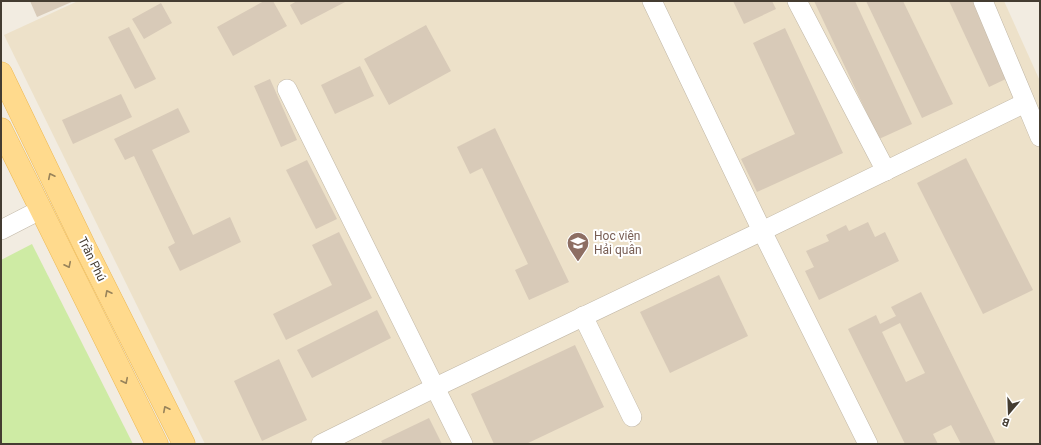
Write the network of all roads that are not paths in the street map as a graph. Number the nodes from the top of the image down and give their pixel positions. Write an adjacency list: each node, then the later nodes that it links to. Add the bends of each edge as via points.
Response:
1 (652, 1): 12 (lane)
2 (798, 1): 9 (lane)
3 (983, 1): 6 (lane)
4 (1, 73): 13 (main road, Trần Phú, one-way to 4)
5 (287, 89): 16 (lane)
6 (1025, 103): 8 (lane); 9 (lane)
7 (1, 129): 10 (main road, Trần Phú)
8 (1040, 137)
9 (886, 171): 12 (lane)
10 (40, 210): 11 (lane); 14 (main road, Trần Phú)
11 (1, 230)
12 (762, 231): 15 (lane); 22 (lane)
13 (80, 235): 14 (main road); 19 (main road, Trần Phú, one-way to 13)
14 (58, 246): 18 (main road, Trần Phú, one-way to 18)
15 (583, 316): 16 (lane); 17 (lane)
16 (436, 387): 20 (lane); 21 (lane)
17 (632, 417)
18 (156, 444)
19 (184, 444)
20 (321, 444)
21 (463, 444)
22 (868, 444)

